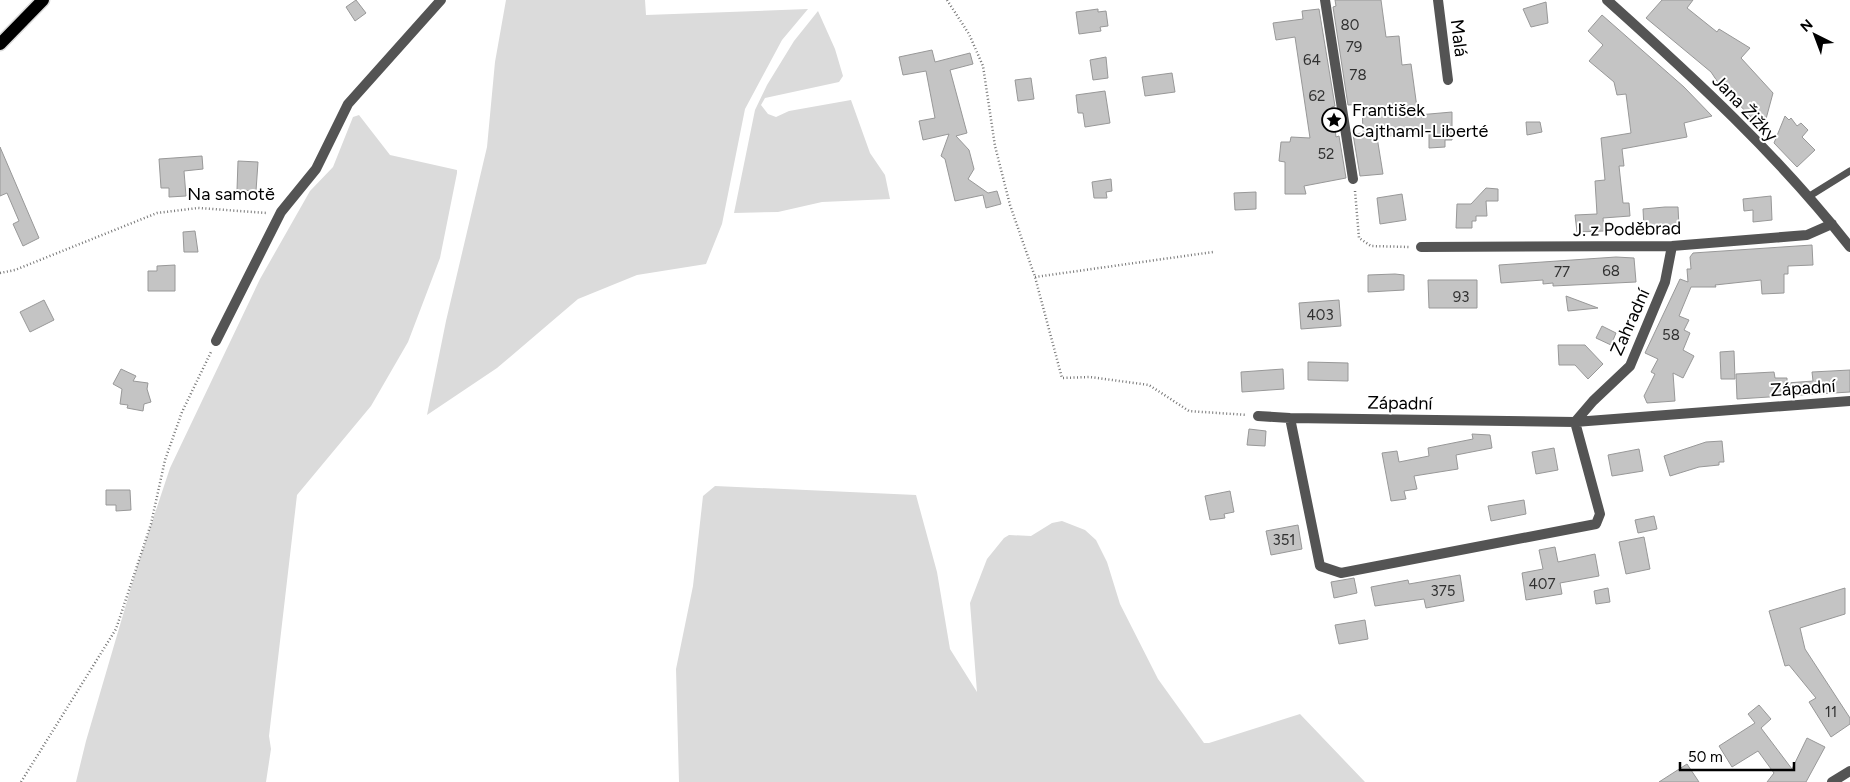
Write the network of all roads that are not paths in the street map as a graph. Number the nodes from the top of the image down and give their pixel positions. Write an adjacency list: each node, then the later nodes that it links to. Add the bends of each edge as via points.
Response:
1 (43, 0): 6 (main road)
2 (440, 0): 15 (street, Na samotě, via 348,104 316,169 281,212)
3 (1324, 0): 9 (street)
4 (1438, 0): 7 (street, Malá)
5 (1607, 0): 10 (street, Jana Žižky, via 1702,85)
6 (0, 44)
7 (1448, 80)
8 (1850, 171): 10 (lane)
9 (1353, 179)
10 (1808, 197): 11 (street, Jana Žižky)
11 (1832, 224): 12 (street, J. z Poděbrad, via 1808,235); 14 (street, Jana Žižky)
12 (1672, 246): 13 (street, J. z Poděbrad); 19 (street, Zahradní, via 1665,282 1630,366)
13 (1421, 247)
14 (1850, 247)
15 (216, 341)
16 (1850, 401): 19 (street, Západní)
17 (1258, 416): 18 (street, Západní)
18 (1290, 418): 19 (street, Západní); 19 (street, via 1320,566 1341,573 1596,524 1600,514)
19 (1576, 422)
20 (1850, 771): 21 (street)
21 (1832, 782)

